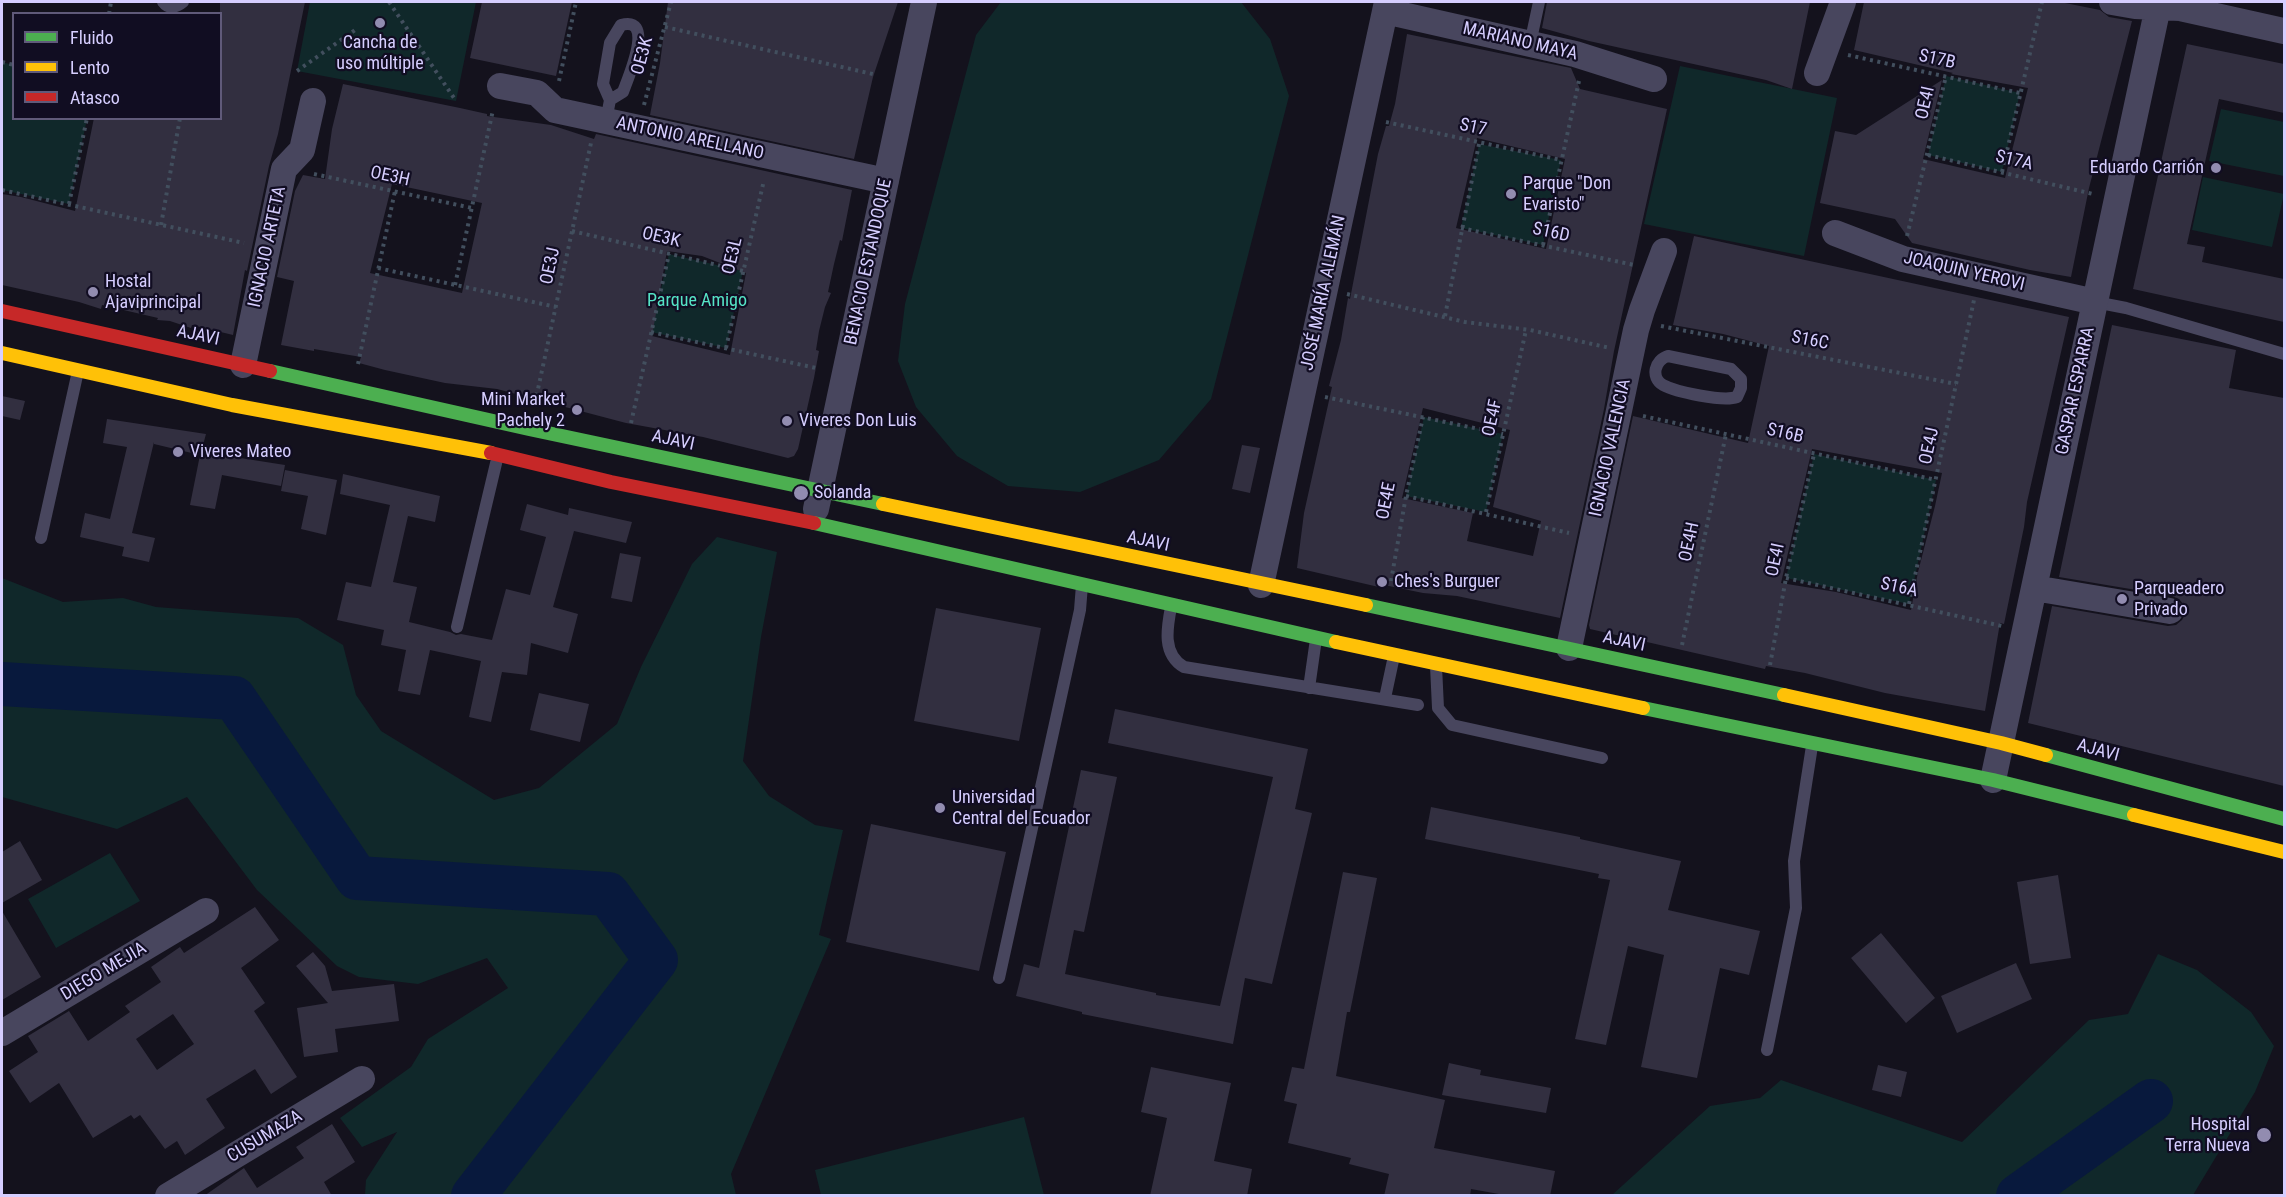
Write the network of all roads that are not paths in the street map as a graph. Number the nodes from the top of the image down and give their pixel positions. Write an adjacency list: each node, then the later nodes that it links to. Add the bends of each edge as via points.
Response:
1 (163, 2): 2 (lane, via 172,7)
2 (183, 2)
3 (924, 2): 16 (street, BENACIO ESTANDOQUE)
4 (1539, 2): 10 (lane)
5 (1843, 2): 11 (street)
6 (2112, 2): 7 (street)
7 (2158, 4): 9 (street); 19 (street, GASPAR ESPARRA)
8 (1386, 6): 10 (street, MARIANO MAYA); 32 (street, JOSÉ MARÍA ALEMÁN)
9 (2284, 31)
10 (1530, 44): 12 (street, MARIANO MAYA)
11 (1817, 73)
12 (1654, 79)
13 (496, 97): 15 (street, ANTONIO ARELLANO, via 537,93 555,110)
14 (312, 100): 24 (street, IGNACIO ARTETA, via 302,150 284,169)
15 (603, 121): 15 (lane, via 624,92 640,41 638,30 627,23 621,25 610,43 603,84); 16 (street, ANTONIO ARELLANO)
16 (886, 181): 28 (street, BENACIO ESTANDOQUE)
17 (1835, 233): 19 (street, JOAQUIN YEROVI, via 1903,259)
18 (1664, 251): 23 (street, IGNACIO VALENCIA)
19 (2095, 302): 22 (lane); 33 (street, GASPAR ESPARRA)
20 (2, 311): 24 (street, AJAVI)
21 (2, 353): 26 (street)
22 (2284, 354)
23 (1623, 358): 25 (lane); 38 (street, IGNACIO VALENCIA)
24 (243, 365): 28 (street, AJAVI)
25 (1655, 368): 25 (lane, via 1658,361 1668,356 1731,369 1741,379 1741,388 1737,397 1729,400 1712,398 1664,385)
26 (78, 370): 27 (street, via 232,405); 30 (lane)
27 (498, 454): 29 (street, via 611,482); 36 (lane)
28 (820, 490): 29 (street, BENACIO ESTANDOQUE); 32 (street, AJAVI)
29 (812, 523): 31 (street)
30 (41, 538)
31 (1082, 584): 34 (street); 51 (lane, via 1080,610)
32 (1261, 585): 38 (street, AJAVI)
33 (2034, 588): 35 (street); 44 (street, GASPAR ESPARRA)
34 (1172, 605): 37 (street); 41 (lane, via 1167,645 1177,663)
35 (2170, 611)
36 (457, 627)
37 (1316, 638): 39 (street); 41 (lane)
38 (1569, 648): 44 (street, AJAVI)
39 (1394, 655): 40 (street); 42 (lane)
40 (1436, 664): 45 (street); 46 (lane, via 1438,708 1452,725)
41 (1309, 688): 42 (lane)
42 (1385, 698): 43 (lane)
43 (1418, 705)
44 (2001, 743): 47 (street, GASPAR ESPARRA); 48 (street, AJAVI)
45 (1812, 744): 47 (street); 53 (lane, via 1794,861 1796,908)
46 (1602, 758)
47 (1993, 780): 49 (street)
48 (2284, 819)
49 (2284, 852)
50 (206, 911): 52 (street, DIEGO MEJIA)
51 (999, 978)
52 (2, 1034)
53 (1767, 1050)
54 (362, 1080): 55 (street, CUSUMAZA)
55 (168, 1196)

